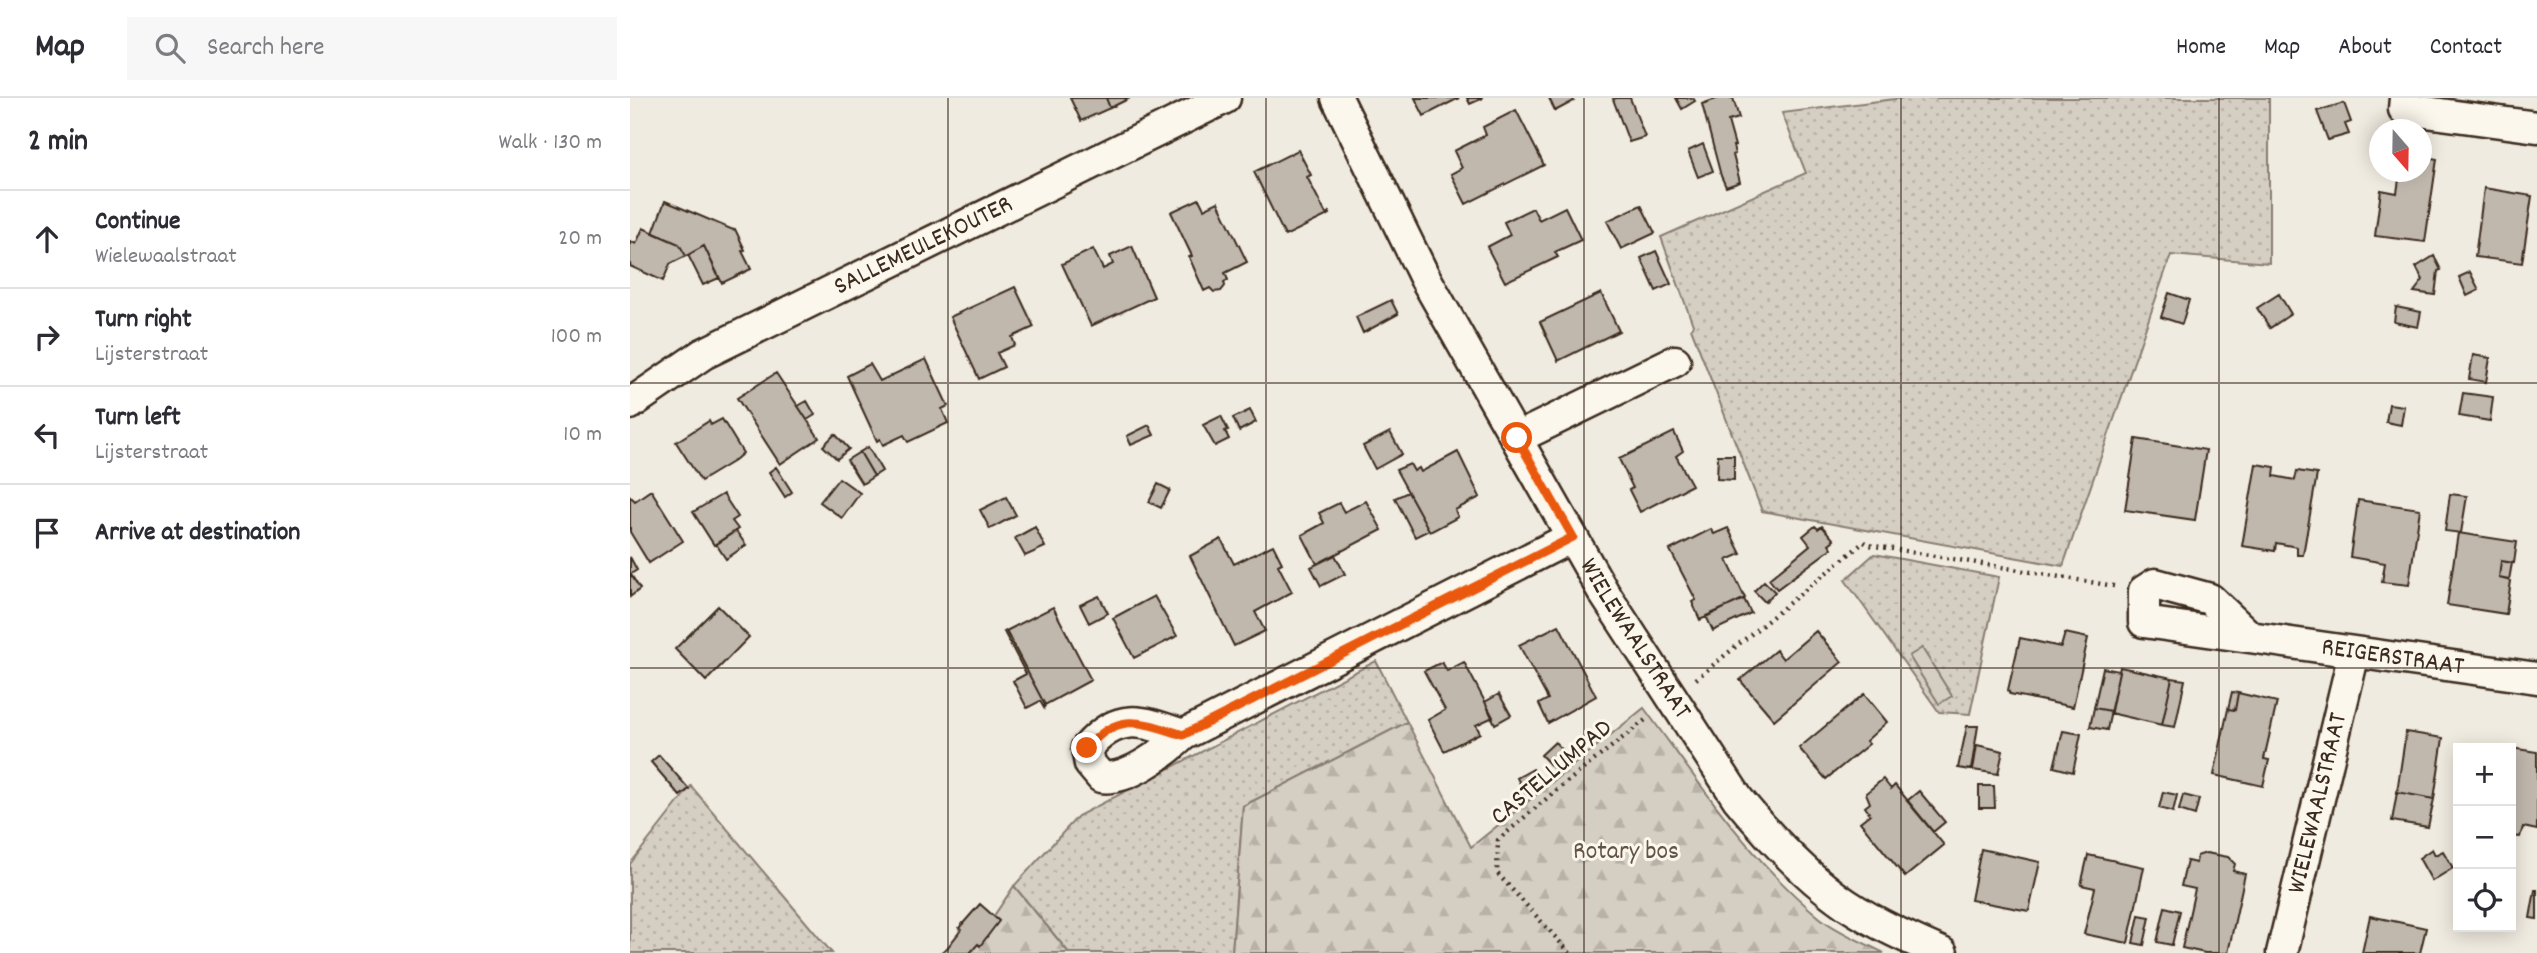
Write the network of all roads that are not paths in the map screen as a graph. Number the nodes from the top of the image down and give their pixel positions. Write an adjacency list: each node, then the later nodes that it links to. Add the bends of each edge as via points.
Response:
1 (1225, 98): 7 (street, SALLEMEULEKOUTER, via 703,354)
2 (1337, 98): 8 (street, WIELEWAALSTRAAT, via 1424,276)
3 (2405, 98): 5 (street, via 2404,109)
4 (2487, 98): 5 (street)
5 (2524, 125)
6 (1675, 361): 8 (street)
7 (630, 404)
8 (1517, 438): 9 (street, WIELEWAALSTRAAT)
9 (1573, 537): 13 (street); 14 (street, WIELEWAALSTRAAT, via 1671,699 1760,826 1846,904)
10 (2144, 591): 11 (street, REIGERSTRAAT, via 2144,622)
11 (2354, 653): 12 (street, REIGERSTRAAT); 15 (street, WIELEWAALSTRAAT)
12 (2537, 678)
13 (1183, 735)
14 (1942, 953)
15 (2282, 953)

